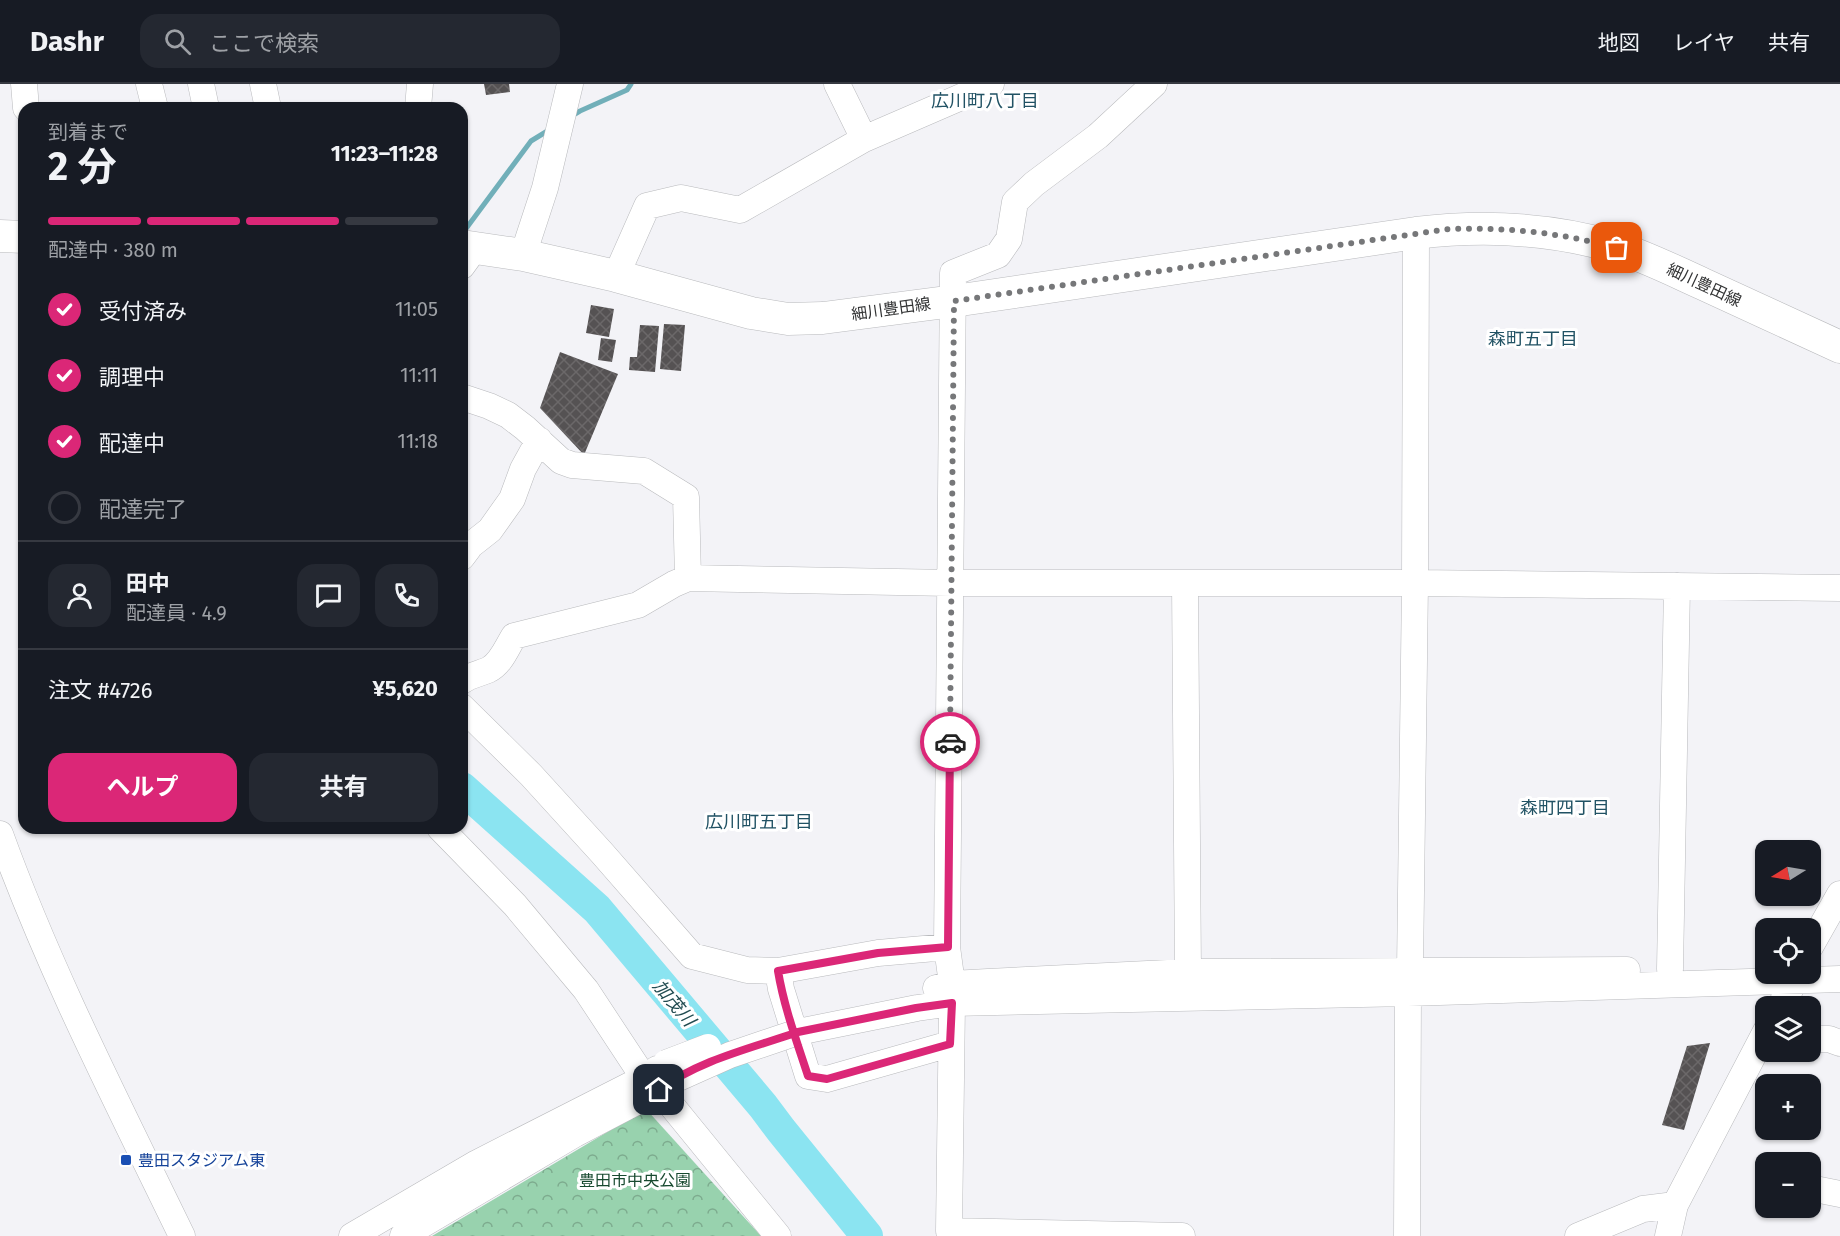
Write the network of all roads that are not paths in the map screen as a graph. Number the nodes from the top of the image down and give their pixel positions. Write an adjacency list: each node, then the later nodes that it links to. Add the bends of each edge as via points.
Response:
1 (24, 84): 10 (street)
2 (149, 84): 11 (street)
3 (201, 84): 12 (street)
4 (263, 84): 13 (street)
5 (420, 84): 14 (street)
6 (837, 84): 15 (street)
7 (991, 84): 15 (street)
8 (1154, 84): 22 (street, via 1098,136 1015,202 1009,239 998,255 953,273)
9 (568, 96): 20 (street)
10 (26, 102)
11 (154, 102)
12 (205, 102)
13 (267, 102)
14 (418, 102)
15 (864, 140): 21 (street, via 740,210 681,198 647,206)
16 (1416, 233): 22 (main road, 細川豊田線); 23 (main road, 細川豊田線, via 1480,228 1541,231 1617,248); 30 (street)
17 (0, 236): 18 (main road)
18 (18, 237)
19 (468, 253): 20 (main road, 細川豊田線)
20 (523, 255): 21 (main road, 細川豊田線)
21 (616, 276): 22 (main road, 細川豊田線, via 751,314 788,319)
22 (954, 301): 28 (street)
23 (1840, 347)
24 (468, 400): 25 (street, via 508,415)
25 (539, 440): 26 (street, via 512,499 490,530); 27 (street, via 561,461 644,471 686,498)
26 (468, 549)
27 (688, 579): 28 (street); 33 (street, via 638,605 514,636 498,663)
28 (951, 583): 29 (street); 39 (street)
29 (1185, 583): 30 (street); 44 (street)
30 (1415, 583): 31 (street); 48 (street)
31 (1677, 586): 32 (street); 41 (street)
32 (1840, 588)
33 (468, 677)
34 (468, 712): 43 (street, via 531,775 692,956 752,970)
35 (0, 834): 59 (street, via 24,899)
36 (446, 834): 54 (street, via 515,904)
37 (1840, 894): 38 (street)
38 (1821, 928)
39 (948, 947): 43 (street, via 878,953); 49 (street)
40 (1840, 965): 42 (street)
41 (1670, 969): 45 (street); 48 (street)
42 (1821, 969)
43 (778, 971): 52 (street, via 808,1076 827,1079)
44 (1188, 972): 48 (street); 49 (street)
45 (1753, 974): 48 (street)
46 (1821, 976): 47 (street)
47 (1840, 979)
48 (1409, 982): 49 (street); 64 (street)
49 (952, 993): 52 (street); 54 (street, bridge, via 916,1008 795,1025 730,1055)
50 (1821, 1039): 51 (street)
51 (1840, 1043)
52 (950, 1044): 58 (street)
53 (1755, 1050): 57 (street)
54 (660, 1078): 60 (street, via 477,1162); 61 (street); 62 (street)
55 (1821, 1190): 56 (street)
56 (1840, 1194)
57 (1675, 1205): 65 (street, via 1643,1209); 66 (street)
58 (950, 1233): 63 (street)
59 (182, 1236)
60 (352, 1236)
61 (403, 1236)
62 (778, 1236)
63 (1182, 1236)
64 (1407, 1236)
65 (1578, 1236)
66 (1668, 1236)

